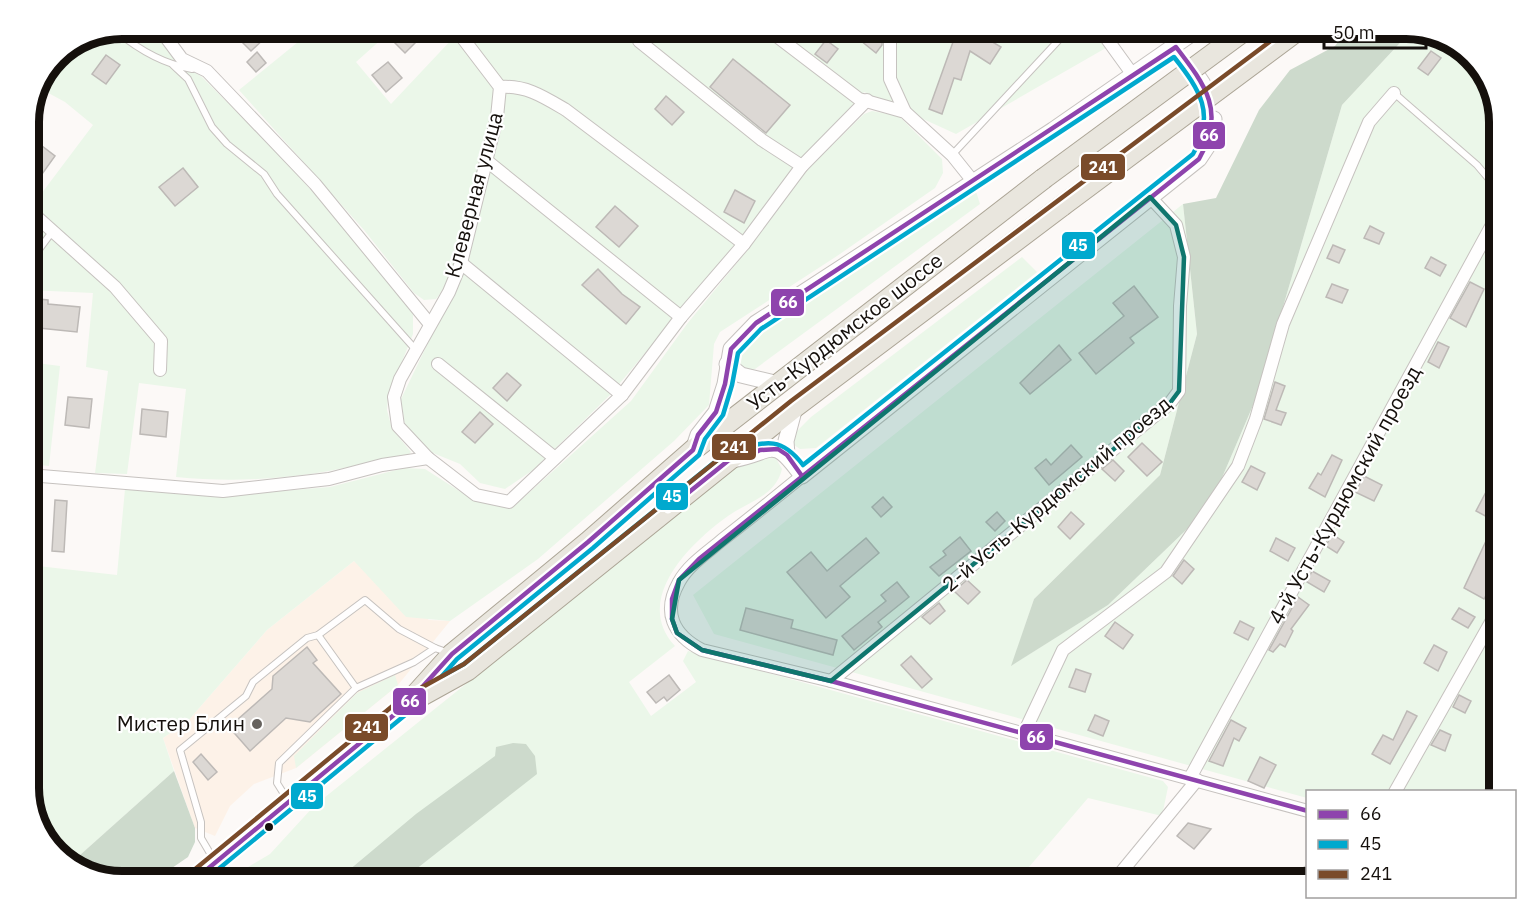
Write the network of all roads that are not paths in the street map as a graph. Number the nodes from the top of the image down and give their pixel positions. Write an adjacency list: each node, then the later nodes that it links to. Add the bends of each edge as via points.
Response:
1 (126, 39): 12 (lane)
2 (167, 39): 13 (street, via 182,58)
3 (463, 39): 15 (street, Клеверная улица)
4 (780, 39): 17 (street, via 859,99)
5 (890, 39): 18 (street, via 890,79)
6 (1060, 39): 20 (lane)
7 (1108, 39): 14 (street)
8 (1191, 39): 14 (street, via 1180,52)
9 (1233, 39): 38 (main road, Усть-Курдюмское шоссе, bridge, via 1043,179)
10 (1286, 39): 40 (main road, Усть-Курдюмское шоссе, bridge)
11 (639, 41): 22 (street, via 762,140)
12 (173, 65): 13 (lane); 34 (lane, via 188,79 212,127 264,174 277,194)
13 (207, 71): 33 (street, via 315,184)
14 (1133, 75): 24 (street)
15 (500, 87): 21 (street, Клеверная улица); 29 (street, via 534,91 566,110)
16 (1394, 93): 23 (lane); 54 (street, via 1369,122 1283,324 1257,419 1238,466 1166,572 1063,650)
17 (867, 100): 18 (street); 22 (street)
18 (905, 112): 20 (street)
19 (1214, 119): 25 (street, via 1207,147 1199,159)
20 (952, 155): 24 (street)
21 (487, 161): 31 (street, Клеверная улица); 32 (street)
22 (802, 166): 29 (street)
23 (1489, 179)
24 (972, 180): 36 (street, via 756,323 731,349)
25 (1150, 197): 47 (street); 51 (street, 2-й Усть-Курдюмский проезд, via 1176,225 1184,257 1179,391 1170,403)
26 (39, 220): 28 (street)
27 (1489, 231): 55 (street, 4-й Усть-Курдюмский проезд)
28 (53, 234): 30 (lane); 37 (street, via 115,287 161,341)
29 (744, 244): 32 (street)
30 (39, 250)
31 (461, 263): 33 (street, Клеверная улица, via 449,292); 39 (street)
32 (681, 317): 39 (street)
33 (429, 323): 34 (street, Клеверная улица)
34 (416, 350): 43 (street, Клеверная улица, via 394,398 398,426)
35 (438, 364): 44 (street)
36 (727, 364): 38 (street, via 741,375); 41 (street, via 716,412 698,435)
37 (160, 370)
38 (779, 384): 41 (main road, Усть-Курдюмское шоссе)
39 (622, 394): 44 (street)
40 (795, 407): 42 (street, via 786,441); 45 (main road, Усть-Курдюмское шоссе)
41 (693, 450): 50 (main road, Усть-Курдюмское шоссе, via 588,542)
42 (787, 455): 45 (street, via 778,449 760,450); 47 (street)
43 (428, 458): 44 (street, Клеверная улица, via 476,495 509,502); 46 (street, via 329,479 223,491)
44 (555, 458)
45 (729, 460): 53 (main road, Усть-Курдюмское шоссе, via 468,670)
46 (39, 476)
47 (802, 476): 51 (street, via 699,559 679,580 672,599 672,619 677,633 702,650)
48 (1489, 626): 56 (street)
49 (318, 635): 50 (lane, via 365,600 399,629); 52 (lane); 59 (lane, via 307,638 253,682 246,696 180,750 201,822 201,838)
50 (444, 651): 52 (lane); 53 (main road, Усть-Курдюмское шоссе)
51 (831, 681): 54 (street)
52 (356, 688): 57 (lane, via 279,764 277,783)
53 (406, 705): 57 (main road, Усть-Курдюмское шоссе)
54 (1023, 735): 55 (street)
55 (1194, 779): 58 (street); 61 (street, 4-й Усть-Курдюмский проезд)
56 (1396, 790)
57 (288, 801): 59 (main road, Усть-Курдюмское шоссе)
58 (1306, 810)
59 (215, 862): 60 (main road, Усть-Курдюмское шоссе)
60 (205, 871)
61 (1123, 871)

